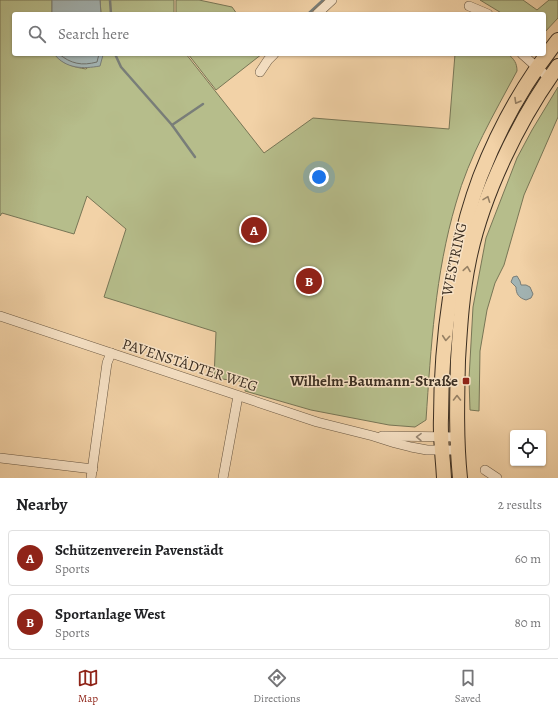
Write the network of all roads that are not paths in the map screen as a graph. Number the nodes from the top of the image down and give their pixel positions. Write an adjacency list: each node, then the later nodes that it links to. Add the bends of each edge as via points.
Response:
1 (332, 0): 3 (street)
2 (466, 3): 4 (street); 5 (street)
3 (319, 12)
4 (474, 12)
5 (484, 12)
6 (558, 40): 7 (main road, WESTRING)
7 (546, 54)
8 (272, 56): 12 (street)
9 (530, 56): 10 (street)
10 (542, 59): 11 (street); 13 (street); 18 (main road, WESTRING, one-way to 18, via 493,147 473,197 463,234 447,329 442,380)
11 (558, 66): 13 (main road, WESTRING)
12 (260, 72)
13 (549, 78): 19 (main road, WESTRING, one-way to 13, via 457,381 468,260 486,200 521,124)
14 (0, 316): 15 (street, PAVENSTÄDTER WEG)
15 (111, 353): 16 (street, PAVENSTÄDTER WEG); 22 (street, via 107,363)
16 (238, 396): 17 (street, PAVENSTÄDTER WEG, via 317,422); 23 (street)
17 (373, 436): 18 (street, PAVENSTÄDTER WEG, one-way to 17); 18 (street, PAVENSTÄDTER WEG, via 427,450)
18 (442, 443): 19 (street, PAVENSTÄDTER WEG); 19 (street, PAVENSTÄDTER WEG); 24 (main road, WESTRING)
19 (458, 443): 25 (main road, WESTRING)
20 (0, 458): 22 (street)
21 (485, 470): 26 (street)
22 (92, 473)
23 (223, 478)
24 (444, 478)
25 (460, 478)
26 (497, 478)

